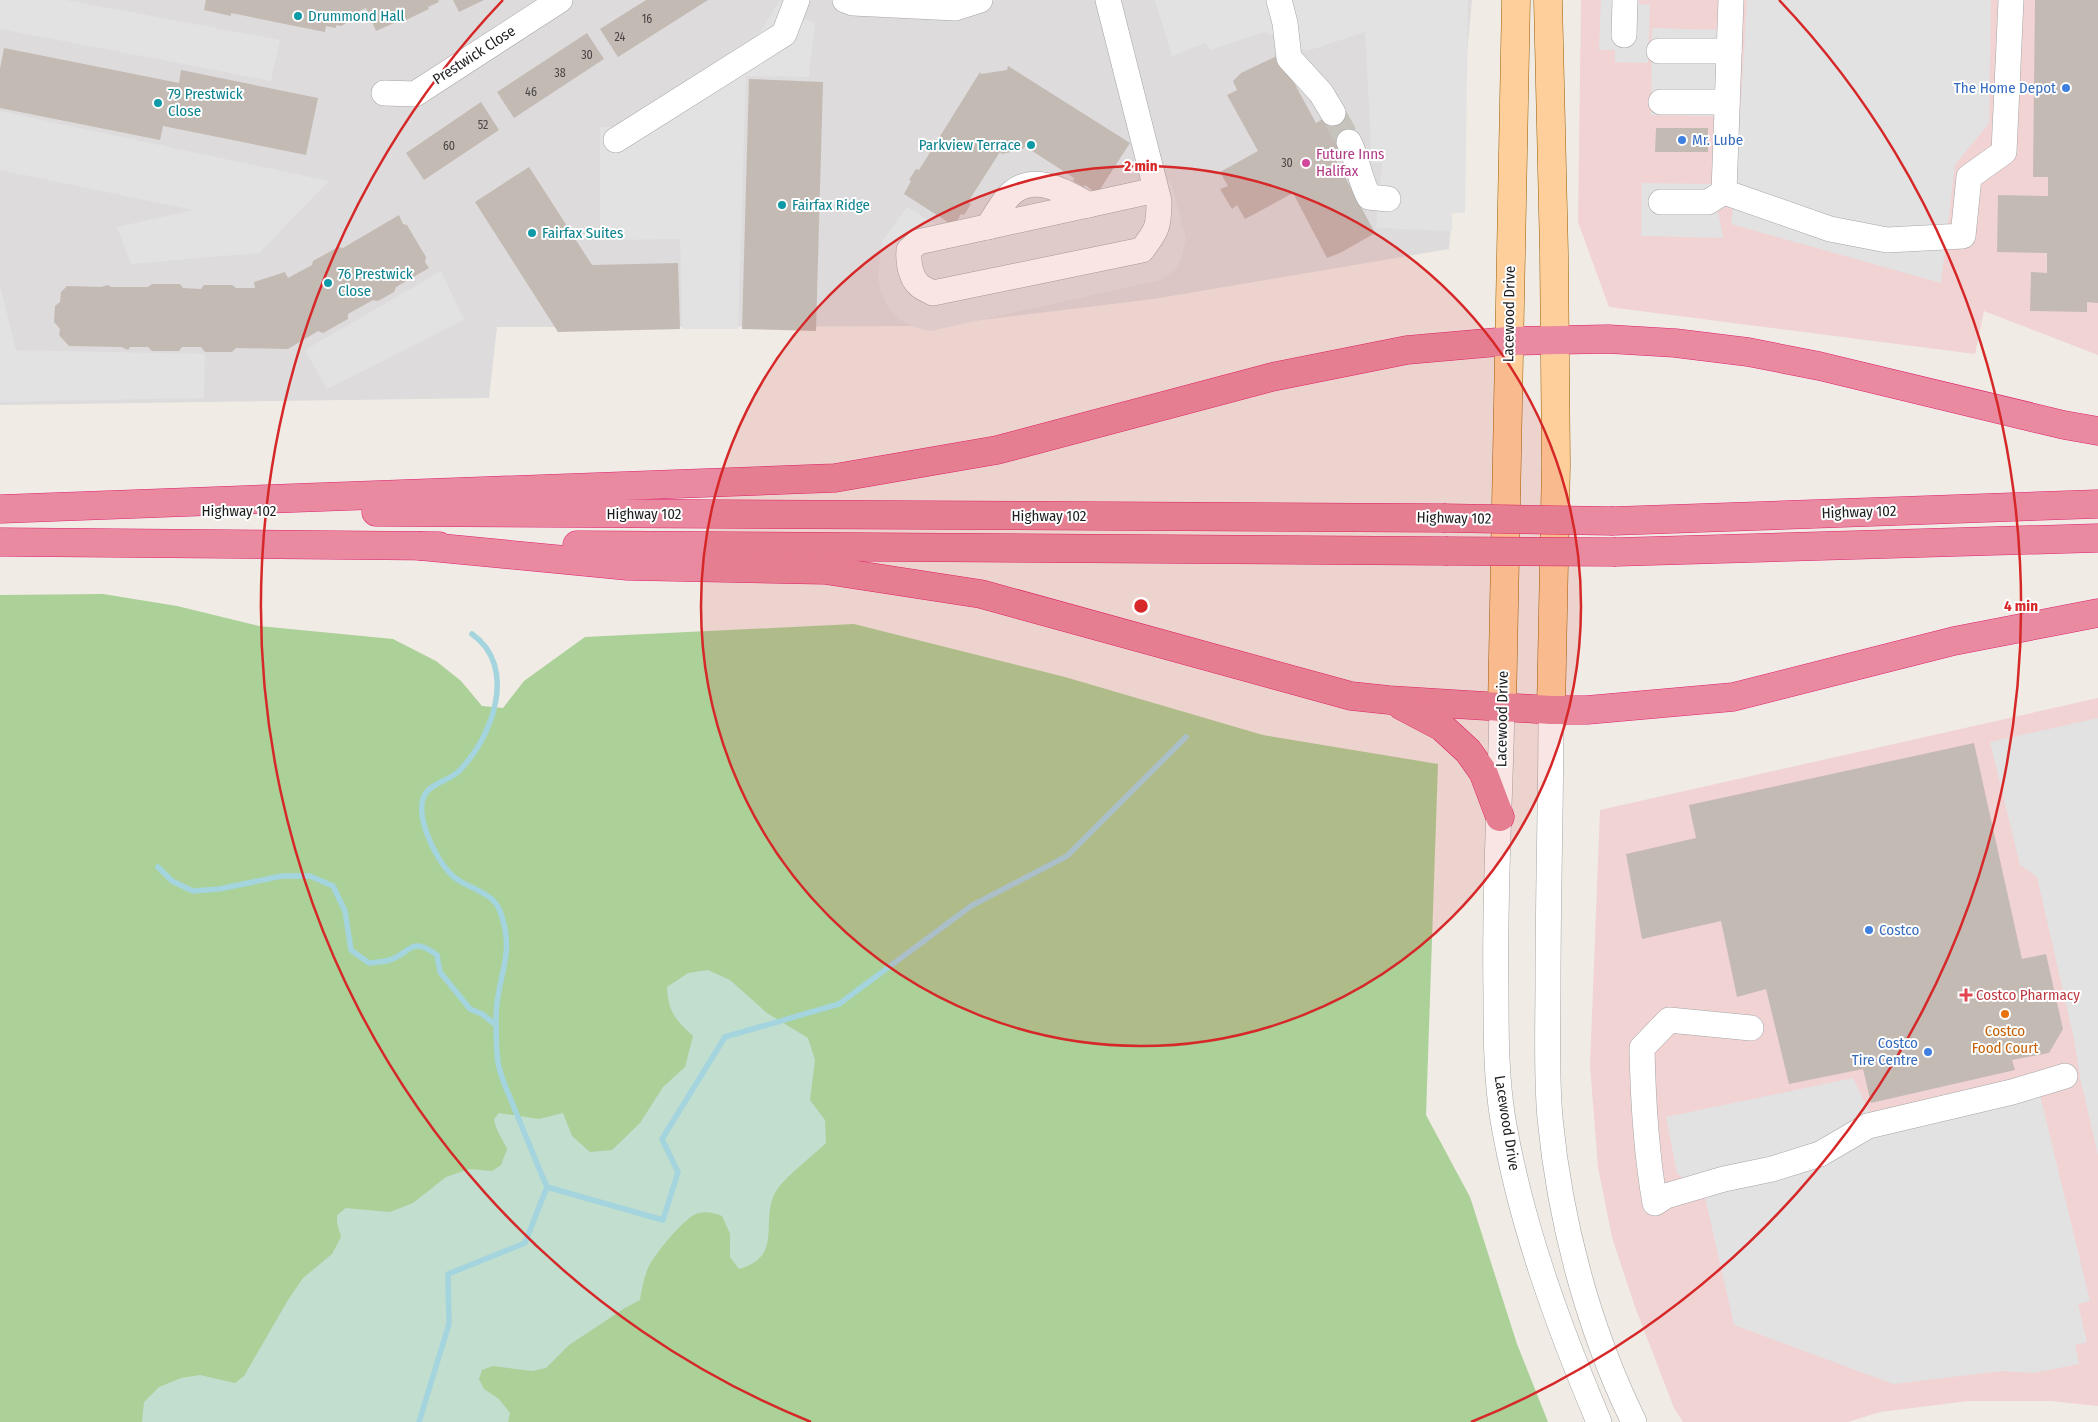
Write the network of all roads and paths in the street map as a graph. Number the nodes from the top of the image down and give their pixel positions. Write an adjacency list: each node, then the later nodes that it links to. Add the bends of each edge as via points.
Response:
1 (560, 0): 15 (street, Prestwick Close, via 415,94)
2 (797, 0): 19 (street, via 784,34)
3 (845, 0): 4 (street, via 955,8)
4 (980, 0)
5 (1108, 0): 21 (street)
6 (1279, 0): 18 (street, via 1289,58 1321,92)
7 (1516, 0): 26 (main road, Lacewood Drive)
8 (1548, 0): 25 (main road)
9 (1625, 0): 12 (street)
10 (1731, 0): 14 (street)
11 (2011, 0): 22 (street, via 2004,152 1969,178 1963,236 1887,240 1830,229)
12 (1624, 35)
13 (1658, 51): 14 (street)
14 (1729, 51): 17 (street)
15 (384, 93)
16 (1661, 102): 17 (street)
17 (1728, 102): 22 (street)
18 (1333, 113)
19 (616, 140)
20 (1349, 142): 23 (street, via 1357,158 1362,185 1369,196)
21 (1156, 190): 21 (street, via 1160,222 1142,250 934,293 918,285 911,272 909,250 918,242 988,227 1013,191 1026,186 1043,184 1061,189 1089,205)
22 (1724, 192): 24 (street, via 1708,202)
23 (1388, 199)
24 (1661, 202)
25 (1554, 340): 26 (highway); 27 (highway, via 1675,343 1748,352); 36 (main road, via 1555,545)
26 (1509, 341): 29 (highway, via 1407,350 1272,377 997,450 835,478); 35 (main road, Lacewood Drive)
27 (2098, 431)
28 (2098, 504): 29 (highway, Highway 102, bridge, via 1613,521)
29 (0, 509)
30 (2098, 538): 32 (highway, Highway 102, bridge, via 1616,552 543,544)
31 (0, 542): 32 (highway, Highway 102)
32 (420, 546): 34 (highway, via 628,566 825,570 981,594 1351,696)
33 (2098, 612): 36 (highway, via 1954,641 1733,697 1587,710)
34 (1389, 700): 35 (highway); 37 (highway, via 1442,727 1468,751 1483,772)
35 (1502, 708): 36 (highway); 37 (street, Lacewood Drive)
36 (1551, 710): 41 (street, via 1550,1116 1558,1177 1574,1253 1593,1319)
37 (1500, 817): 40 (street, Lacewood Drive, via 1495,953 1497,1055 1503,1120 1541,1273)
38 (1750, 1028): 39 (street, via 1669,1020 1642,1048 1643,1102 1655,1203 1666,1196 1820,1154 1868,1126)
39 (2065, 1076)
40 (1599, 1422)
41 (1634, 1422)

